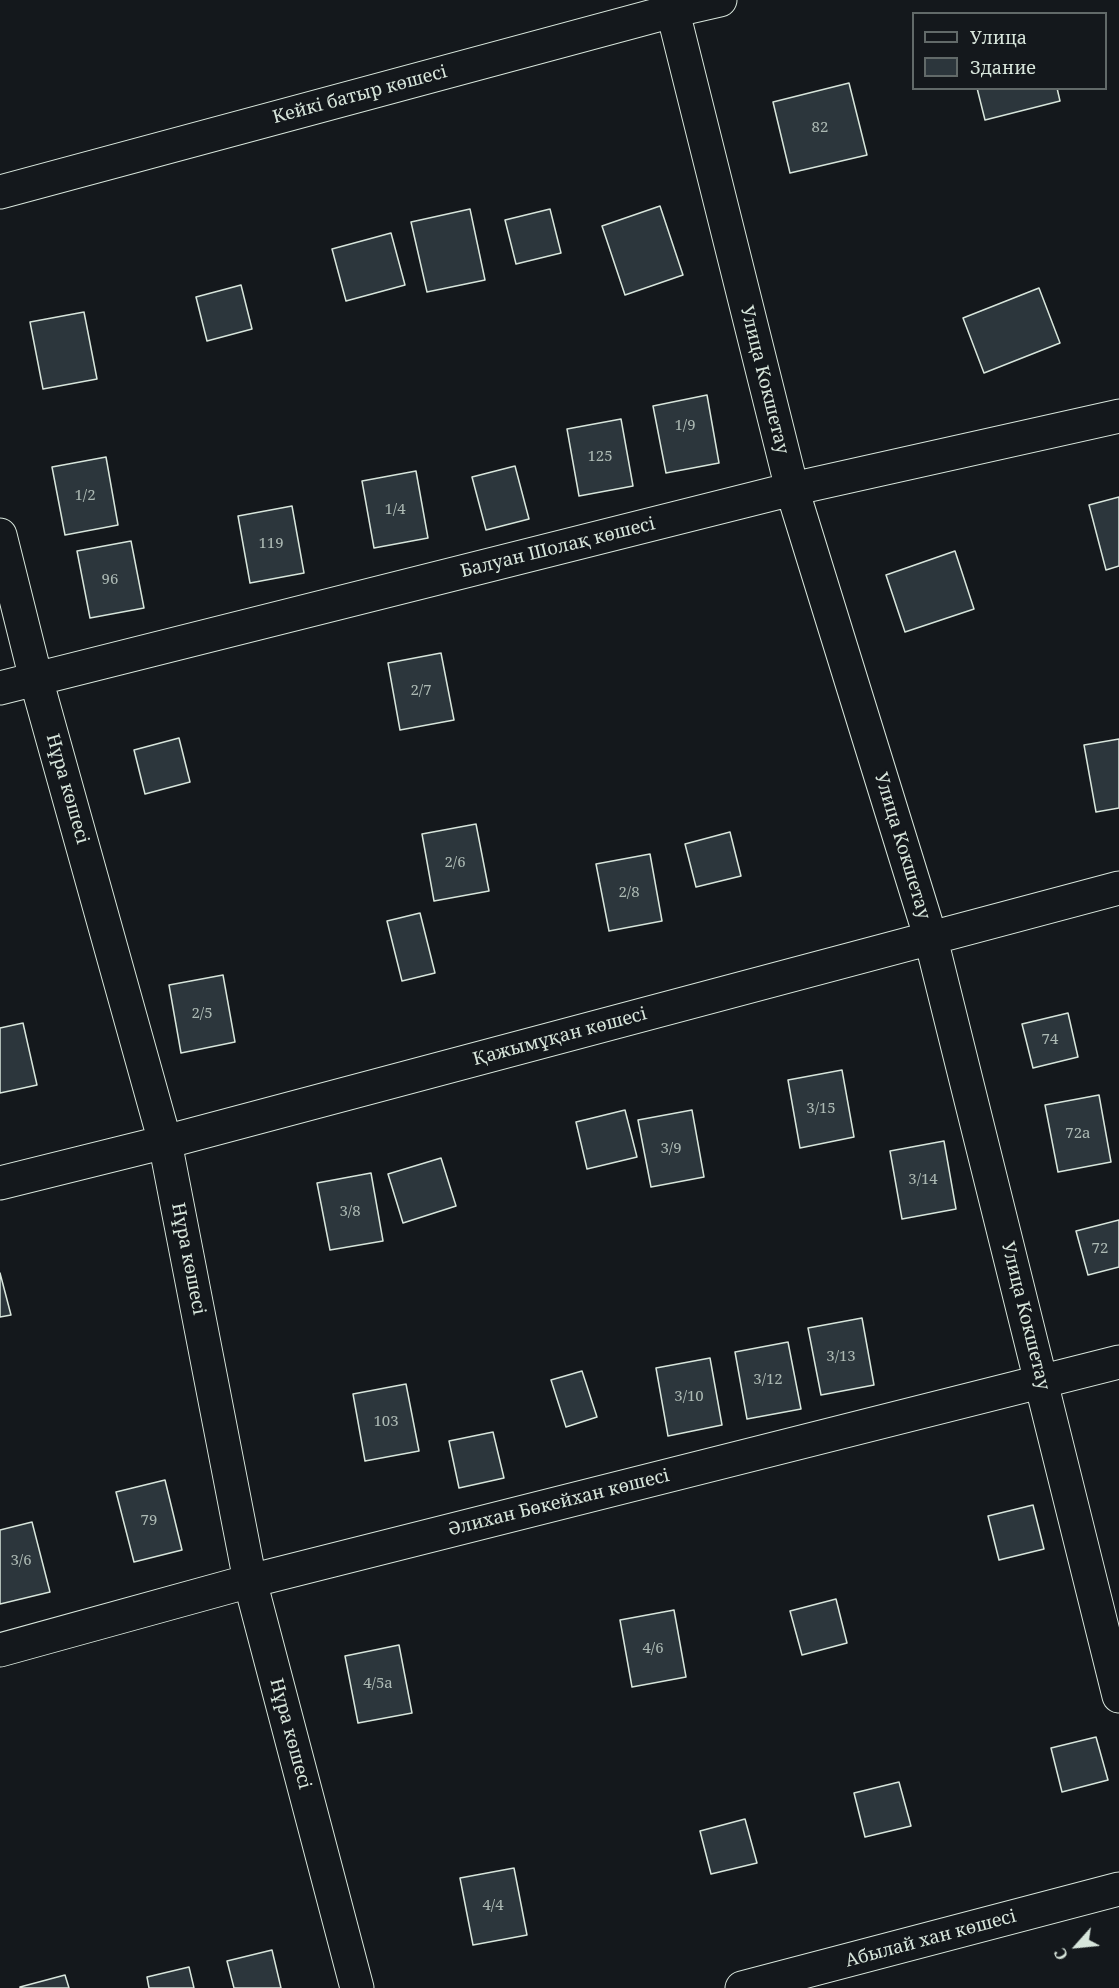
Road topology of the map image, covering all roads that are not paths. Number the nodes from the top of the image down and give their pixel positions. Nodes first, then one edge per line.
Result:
1 (720, 0) edge
2 (671, 5) edge
3 (0, 192) edge
4 (1119, 416) edge
5 (792, 489) junction
6 (0, 535) edge
7 (36, 679) junction
8 (0, 688) edge
9 (1119, 888) edge
10 (931, 939) junction
11 (165, 1142) junction
12 (0, 1183) edge
13 (1119, 1362) edge
14 (1042, 1381) junction
15 (250, 1581) junction
16 (0, 1650) edge
17 (1119, 1696) edge
18 (1119, 1889) edge
19 (357, 1988) edge
20 (742, 1988) edge

1 - 2 street, Кейкі батыр көшесі
2 - 3 street, Кейкі батыр көшесі
2 - 5 street, Улица Кокшетау
4 - 5 street, Балуан Шолақ көшесі
5 - 7 street, Балуан Шолақ көшесі
5 - 10 street, Улица Кокшетау
6 - 7 street, Нұра көшесі
7 - 8 street, Балуан Шолақ көшесі
7 - 11 street, Нұра көшесі
9 - 10 street, Қажымұқан көшесі
10 - 11 street, Қажымұқан көшесі
10 - 14 street, Улица Кокшетау
11 - 12 street, Қажымұқан көшесі
11 - 15 street, Нұра көшесі
13 - 14 street, Әлихан Бөкейхан көшесі
14 - 15 street, Әлихан Бөкейхан көшесі
14 - 17 street, Улица Кокшетау
15 - 16 street, Әлихан Бөкейхан көшесі
15 - 19 street, Нұра көшесі
18 - 20 street, Абылай хан көшесі

